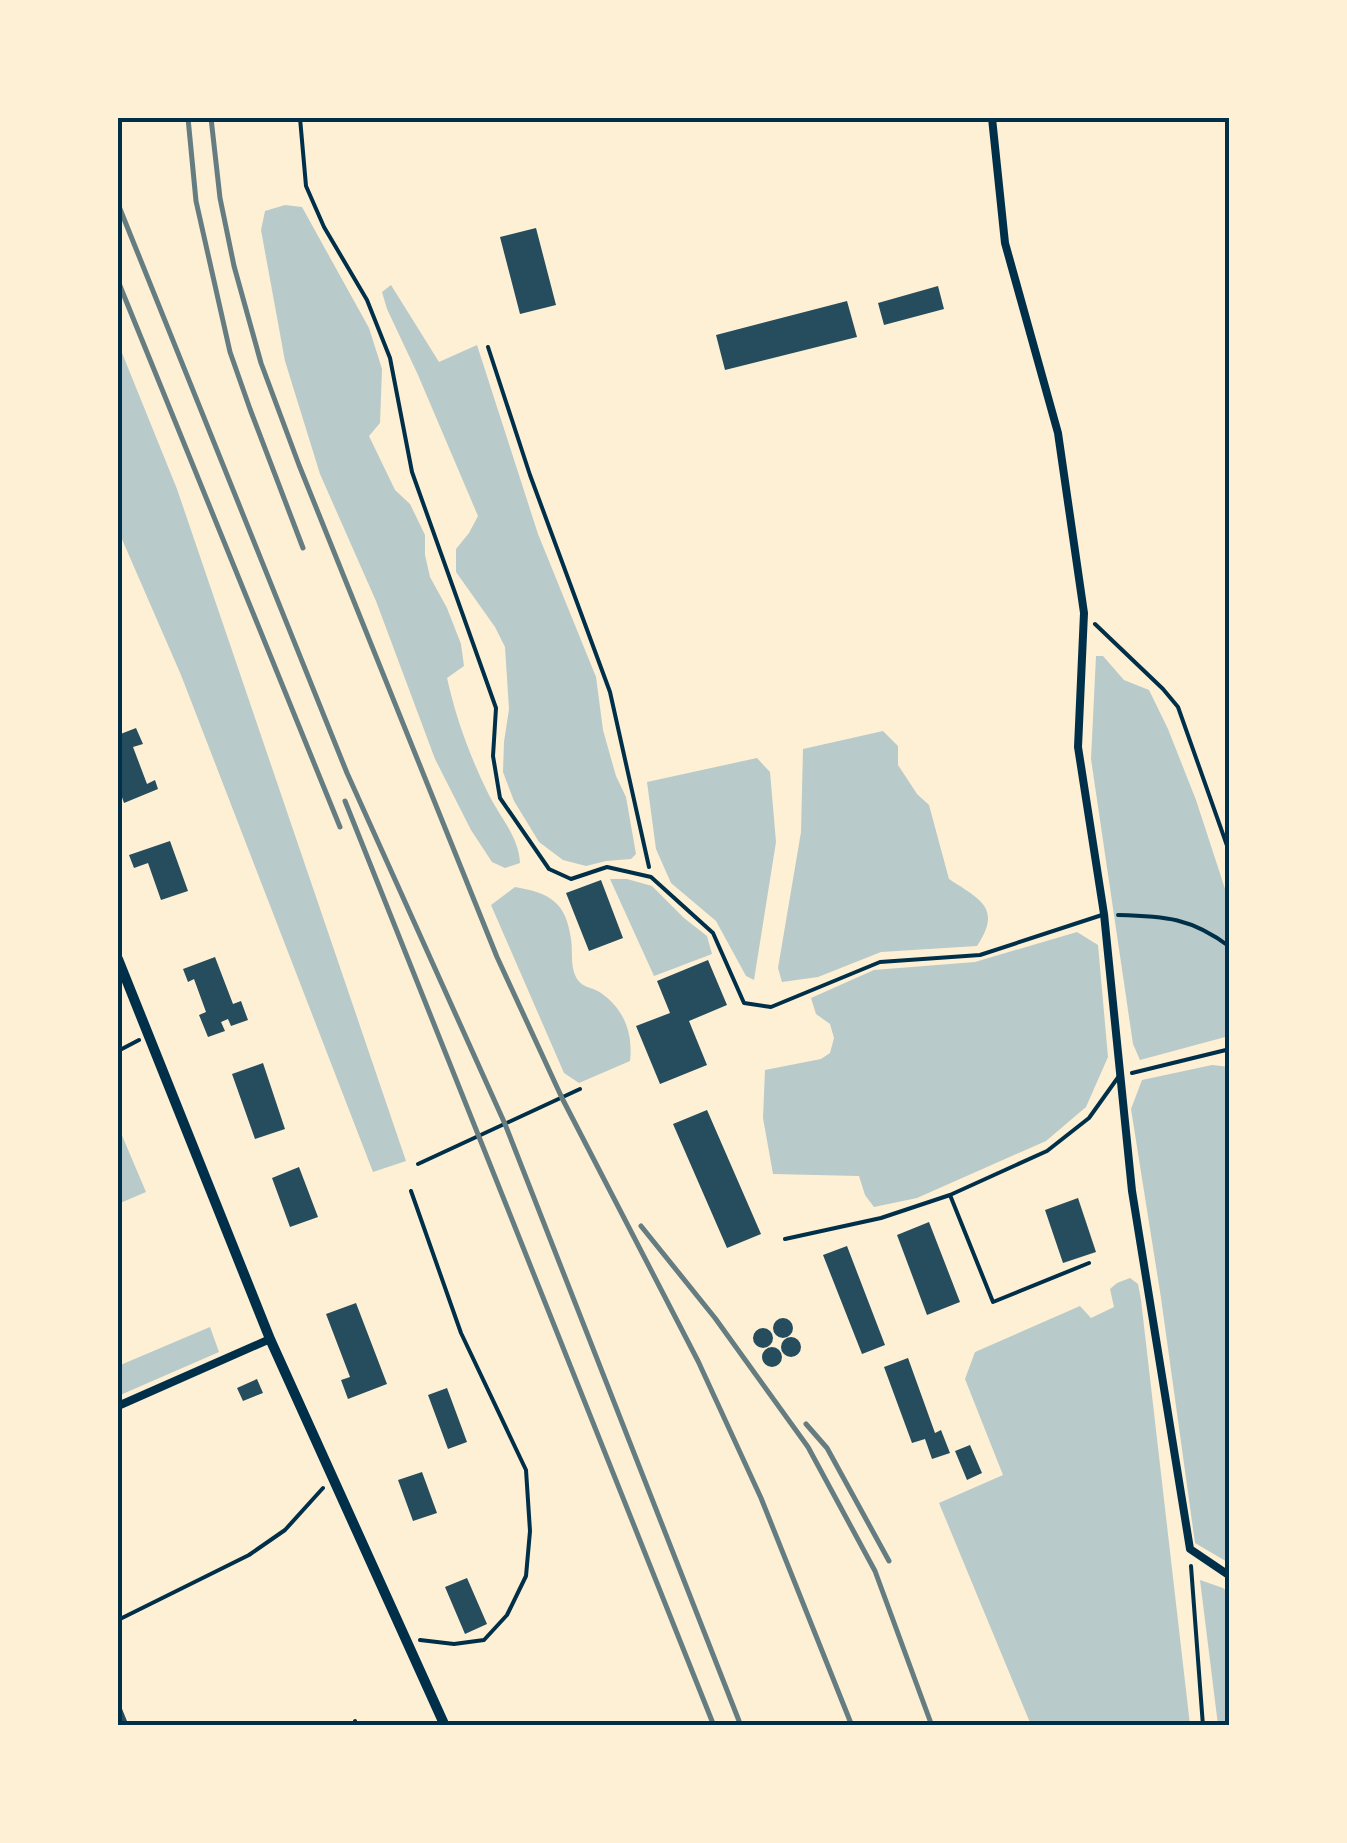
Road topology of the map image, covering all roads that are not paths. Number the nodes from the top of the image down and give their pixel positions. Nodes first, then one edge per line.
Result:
1 (300, 118) edge
2 (992, 118) edge
3 (1104, 914) junction
4 (118, 960) edge
5 (1119, 1076) junction
6 (950, 1195) junction
7 (786, 1240) dead end
8 (1089, 1263) dead end
9 (270, 1339) junction
10 (118, 1406) edge
11 (1230, 1576) edge
12 (446, 1726) edge

1 - 3 lane
2 - 3 street
3 - 5 street
4 - 9 street
5 - 6 lane
5 - 11 street
6 - 7 lane
6 - 8 lane
9 - 10 street
9 - 12 street

